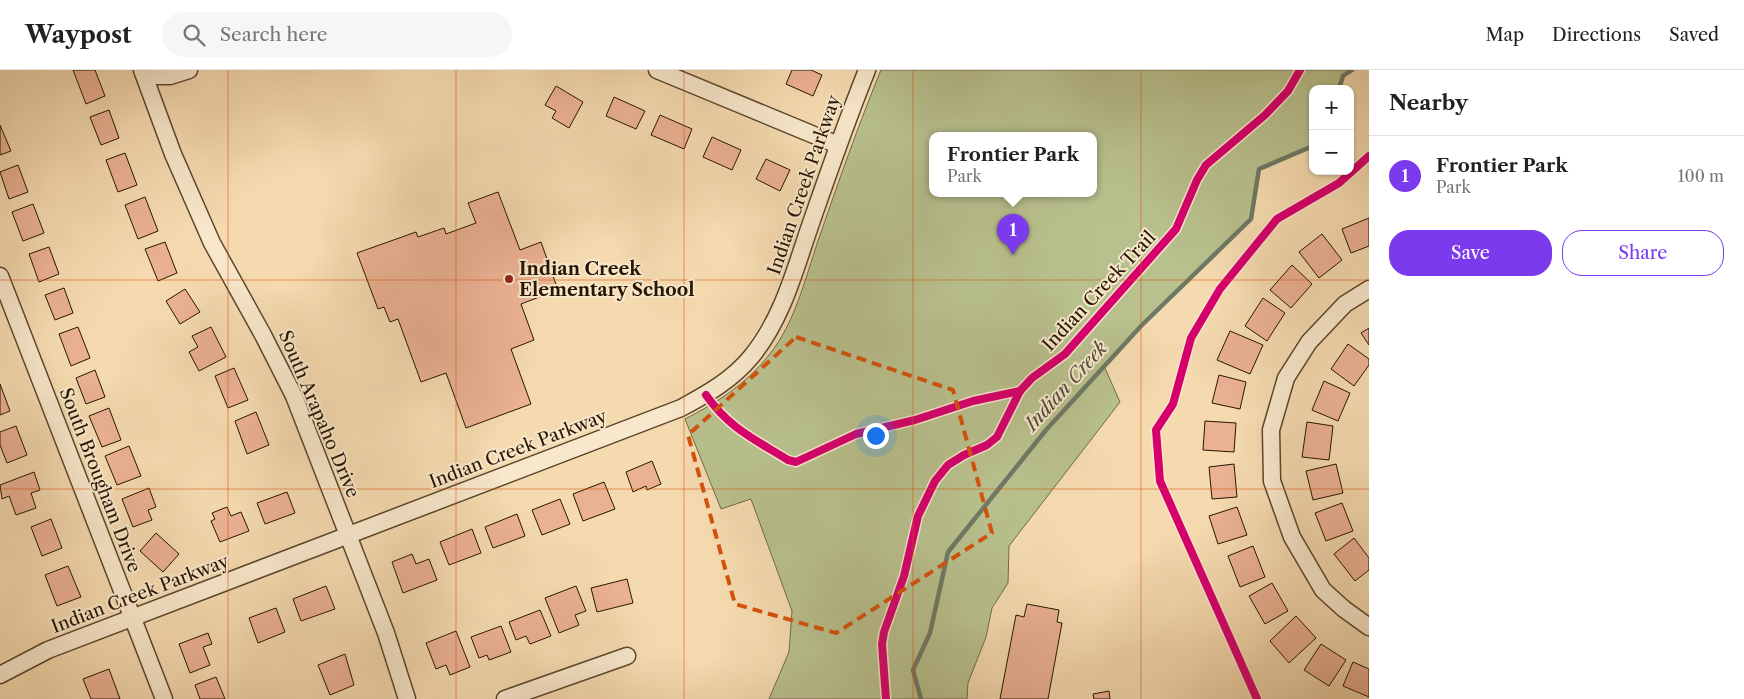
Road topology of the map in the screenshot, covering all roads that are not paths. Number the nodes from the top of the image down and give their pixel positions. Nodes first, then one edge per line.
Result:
1 (189, 70) edge
2 (657, 70) edge
3 (867, 70) edge
4 (143, 73) edge
5 (838, 145) junction
6 (0, 276) edge
7 (1369, 289) edge
8 (349, 535) junction
9 (132, 619) junction
10 (1369, 627) edge
11 (628, 656) dead end
12 (0, 675) edge
13 (164, 699) edge
14 (407, 699) edge
15 (505, 699) edge

1 - 4 street
2 - 5 street
3 - 5 street, Indian Creek Parkway
4 - 8 street, South Arapaho Drive
5 - 8 street, Indian Creek Parkway
6 - 9 street, South Brougham Drive
7 - 10 street
8 - 9 street, Indian Creek Parkway
8 - 14 street, South Arapaho Drive
9 - 12 street, Indian Creek Parkway
9 - 13 street, South Brougham Drive
11 - 15 street

